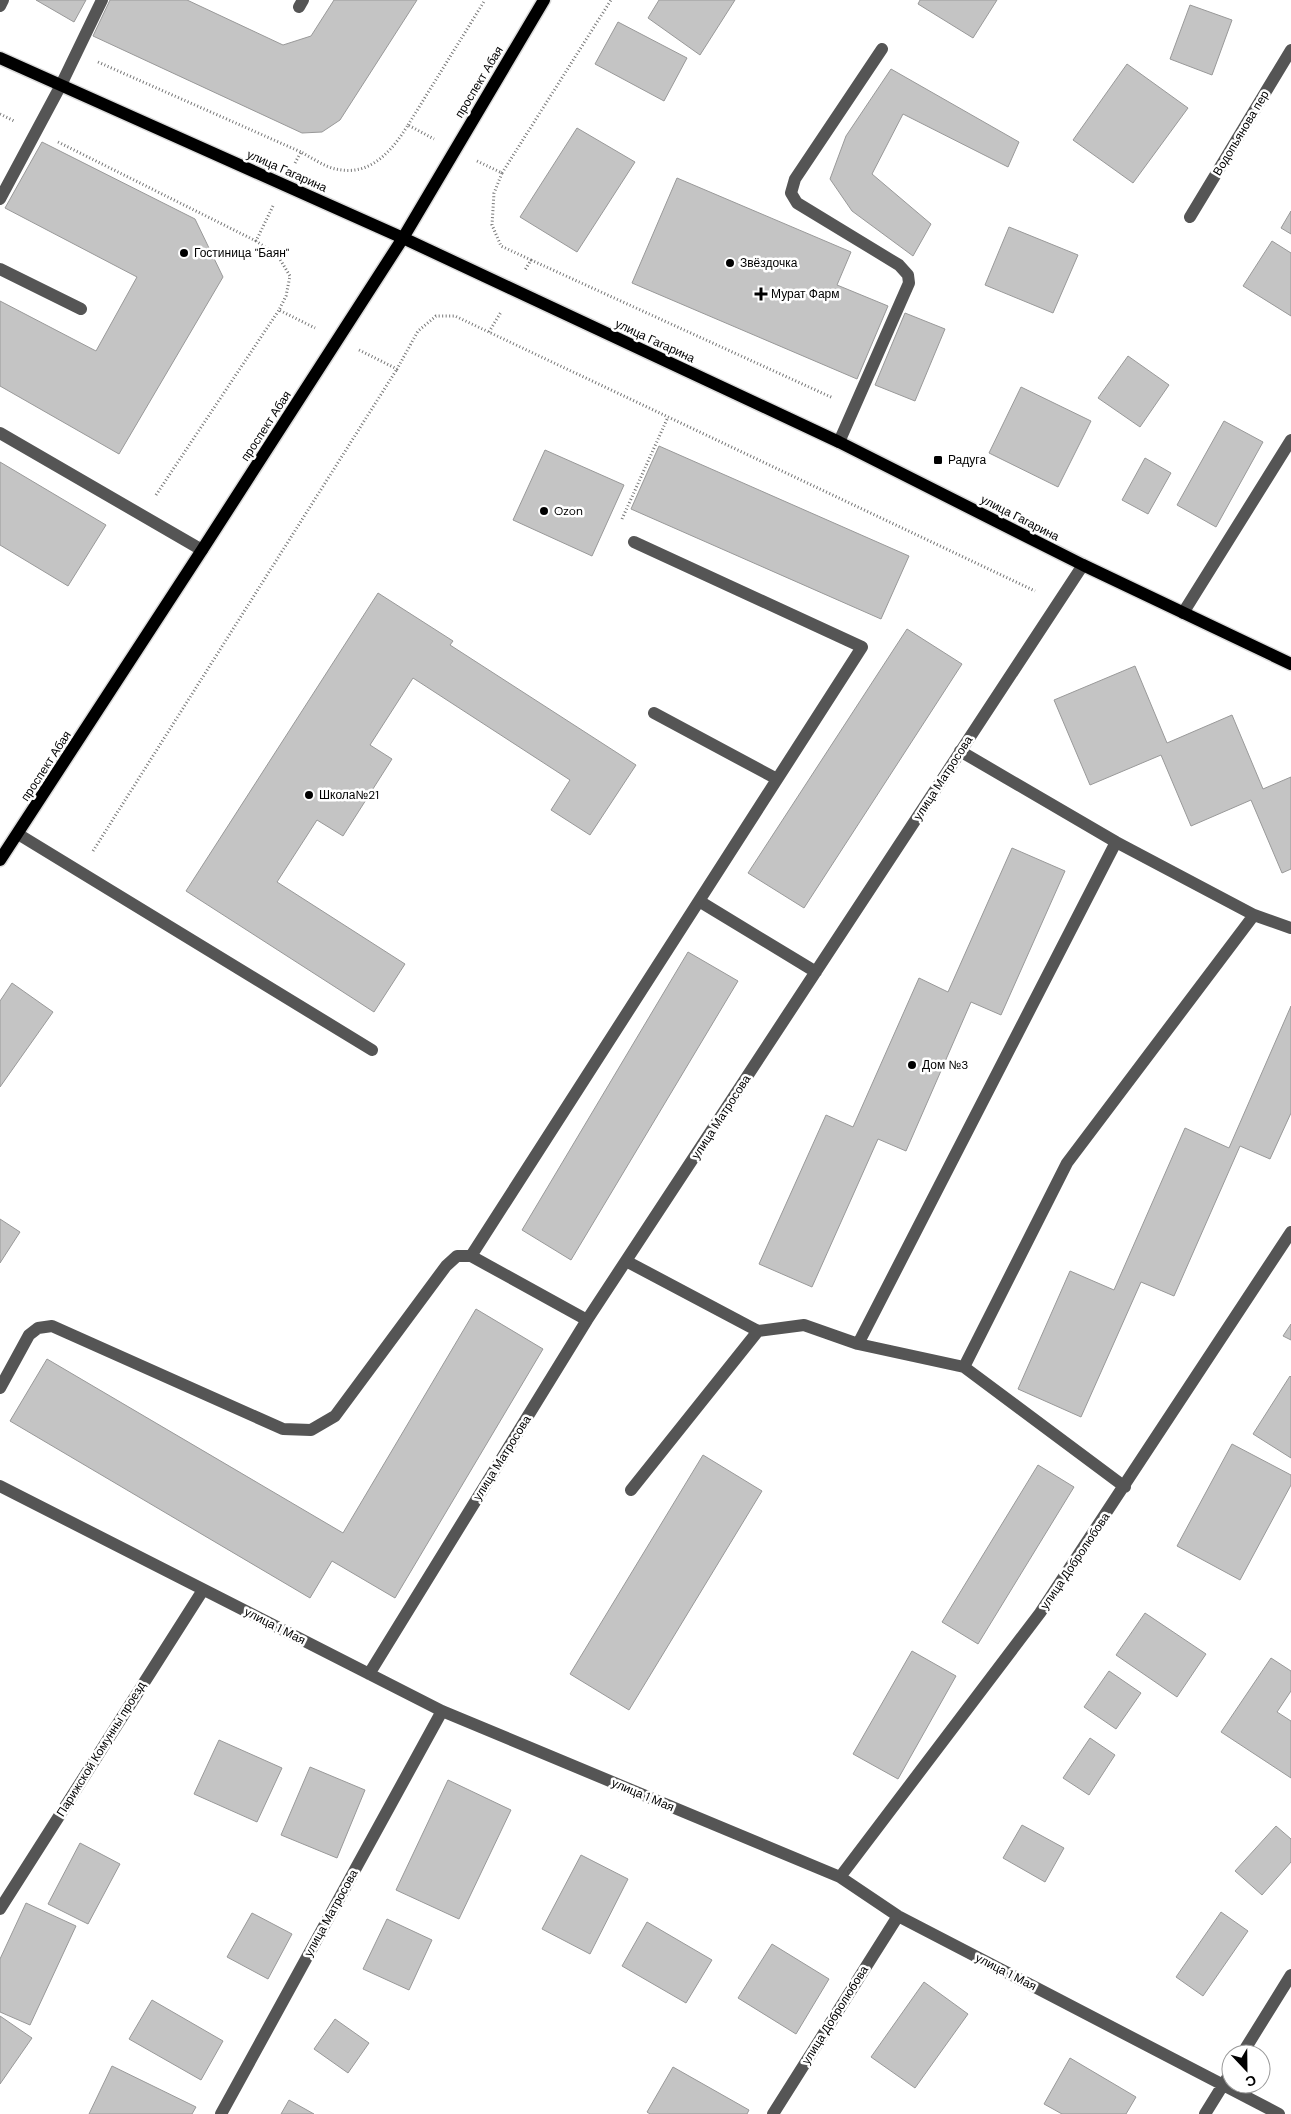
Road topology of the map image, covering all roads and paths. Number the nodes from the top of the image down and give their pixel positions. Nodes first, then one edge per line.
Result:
1 (3, 0) edge
2 (102, 0) edge
3 (485, 0) edge
4 (544, 0) edge
5 (611, 0) edge
6 (0, 6) edge
7 (882, 49) dead end
8 (1291, 50) edge
9 (77, 52) junction
10 (0, 58) edge
11 (61, 85) junction
12 (0, 114) edge
13 (408, 125) junction
14 (36, 131) junction
15 (455, 150) junction
16 (301, 152) junction
17 (502, 173) junction
18 (283, 185) junction
19 (0, 199) edge
20 (1190, 216) dead end
21 (403, 238) junction
22 (256, 241) junction
23 (531, 260) junction
24 (0, 269) edge
25 (513, 290) junction
26 (81, 309) dead end
27 (279, 310) junction
28 (489, 332) junction
29 (338, 339) junction
30 (398, 369) junction
31 (854, 408) junction
32 (668, 417) junction
33 (0, 434) edge
34 (1291, 440) edge
35 (839, 442) junction
36 (143, 515) junction
37 (634, 542) joint
38 (202, 550) junction
39 (1083, 565) junction
40 (1058, 602) junction
41 (1183, 613) junction
42 (1291, 664) edge
43 (654, 713) dead end
44 (960, 752) junction
45 (777, 779) junction
46 (18, 834) junction
47 (1116, 842) junction
48 (0, 860) edge
49 (80, 871) junction
50 (699, 901) junction
51 (1254, 915) junction
52 (1291, 928) edge
53 (816, 972) junction
54 (372, 1050) dead end
55 (1291, 1232) edge
56 (471, 1256) junction
57 (626, 1261) junction
58 (587, 1320) junction
59 (758, 1332) junction
60 (858, 1344) junction
61 (964, 1367) junction
62 (0, 1388) edge
63 (1125, 1487) junction
64 (2, 1490) edge
65 (631, 1490) dead end
66 (203, 1590) junction
67 (369, 1674) junction
68 (442, 1711) junction
69 (840, 1877) junction
70 (0, 1909) edge
71 (898, 1916) junction
72 (1291, 1974) edge
73 (1248, 2044) edge
74 (1221, 2084) edge
75 (1221, 2088) edge
76 (1240, 2094) edge
77 (221, 2114) edge
78 (773, 2114) edge
79 (1204, 2114) edge
80 (1279, 2114) edge

1 - 6 street
2 - 9 street
3 - 13 path
4 - 15 main road, проспект Абая
5 - 17 path
7 - 31 street
8 - 20 street, Водопьянова пер
9 - 11 street
9 - 16 path
10 - 11 main road, улица Гагарина
11 - 14 street
11 - 18 main road, улица Гагарина
12 - 14 path
13 - 15 path
13 - 16 path
14 - 19 street
14 - 22 path
15 - 17 path
15 - 21 main road, проспект Абая
16 - 18 path
17 - 23 path
18 - 21 main road, улица Гагарина
18 - 22 path
21 - 25 main road, улица Гагарина
21 - 29 main road, проспект Абая
22 - 27 path
23 - 25 path
23 - 31 path
24 - 26 street
25 - 28 path
25 - 35 main road, улица Гагарина
27 - 29 path
27 - 36 path
28 - 30 path
28 - 32 path
29 - 30 path
29 - 38 main road, проспект Абая
30 - 49 path
31 - 35 street
32 - 37 path
32 - 40 path
33 - 36 street
34 - 41 street
35 - 39 main road, улица Гагарина
36 - 38 street
37 - 45 street
38 - 46 main road, проспект Абая
39 - 40 street, улица Матросова
39 - 41 main road, улица Гагарина
40 - 44 street, улица Матросова
41 - 42 main road, улица Гагарина
43 - 45 street
44 - 47 street
44 - 53 street, улица Матросова
45 - 50 street
46 - 48 main road, проспект Абая
46 - 49 street
47 - 51 street
47 - 60 street
49 - 54 street
50 - 53 street
50 - 56 street
51 - 52 street
51 - 61 street
53 - 57 street, улица Матросова
55 - 63 street, улица Добролюбова
56 - 58 street
56 - 62 street
57 - 58 street, улица Матросова
57 - 59 street
58 - 67 street, улица Матросова
59 - 60 street
59 - 65 street
60 - 61 street
61 - 63 street
63 - 69 street, улица Добролюбова
64 - 66 street, улица 1 Мая
66 - 67 street, улица 1 Мая
66 - 70 street, Парижской Комунны проезд
67 - 68 street, улица 1 Мая
68 - 69 street, улица 1 Мая
68 - 77 street, улица Матросова
69 - 71 street, улица 1 Мая
71 - 74 street, улица 1 Мая
71 - 78 street, улица Добролюбова
72 - 73 street
75 - 79 street
76 - 80 street, улица 1 Мая

